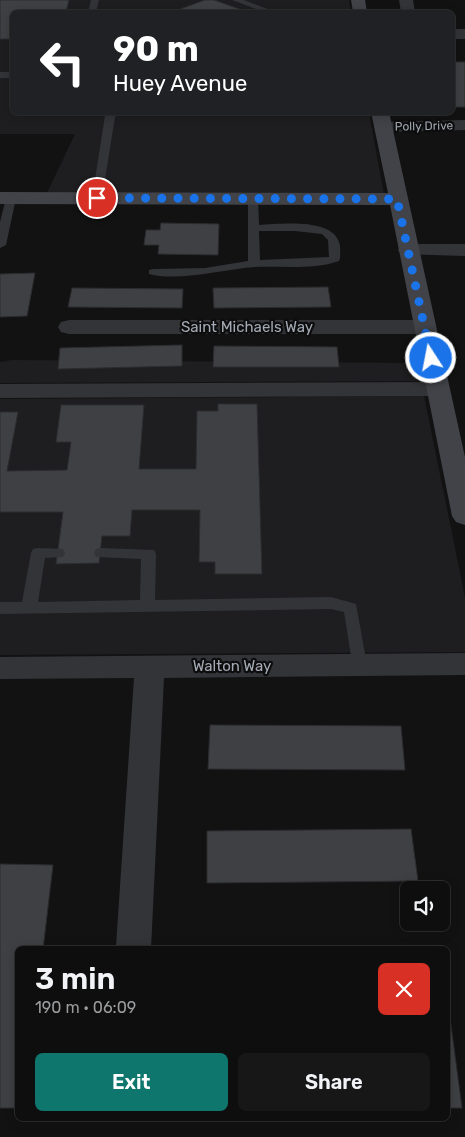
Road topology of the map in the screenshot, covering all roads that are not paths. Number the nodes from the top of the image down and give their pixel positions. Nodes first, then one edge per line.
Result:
1 (236, 0) edge
2 (265, 10) edge
3 (112, 115) edge
4 (381, 120) edge
5 (465, 125) edge
6 (5, 198) edge
7 (97, 198) junction
8 (253, 198) junction
9 (397, 199) junction
10 (253, 228) junction
11 (0, 245) edge
12 (408, 250) junction
13 (465, 250) edge
14 (254, 264) junction
15 (153, 272) dead end
16 (425, 326) junction
17 (69, 327) dead end
18 (437, 389) junction
19 (0, 391) edge
20 (465, 516) edge
21 (58, 553) dead end
22 (101, 553) dead end
23 (147, 606) junction
24 (0, 608) edge
25 (29, 608) junction
26 (465, 664) edge
27 (358, 665) junction
28 (150, 666) junction
29 (0, 668) edge
30 (134, 946) dead end

1 - 2 lane
3 - 7 lane
4 - 5 street, Polly Drive
4 - 9 street
6 - 7 street
6 - 11 lane
7 - 8 street
8 - 9 street
8 - 10 lane
9 - 12 street
10 - 14 lane
10 - 14 lane
12 - 13 street
12 - 16 street
14 - 15 lane
16 - 17 street, Saint Michaels Way
16 - 18 street
18 - 19 street
18 - 20 street
21 - 25 lane
22 - 23 lane
23 - 25 lane
23 - 27 lane
24 - 25 lane
26 - 27 street, Walton Way
27 - 28 street, Walton Way
28 - 29 street, Walton Way
28 - 30 street

